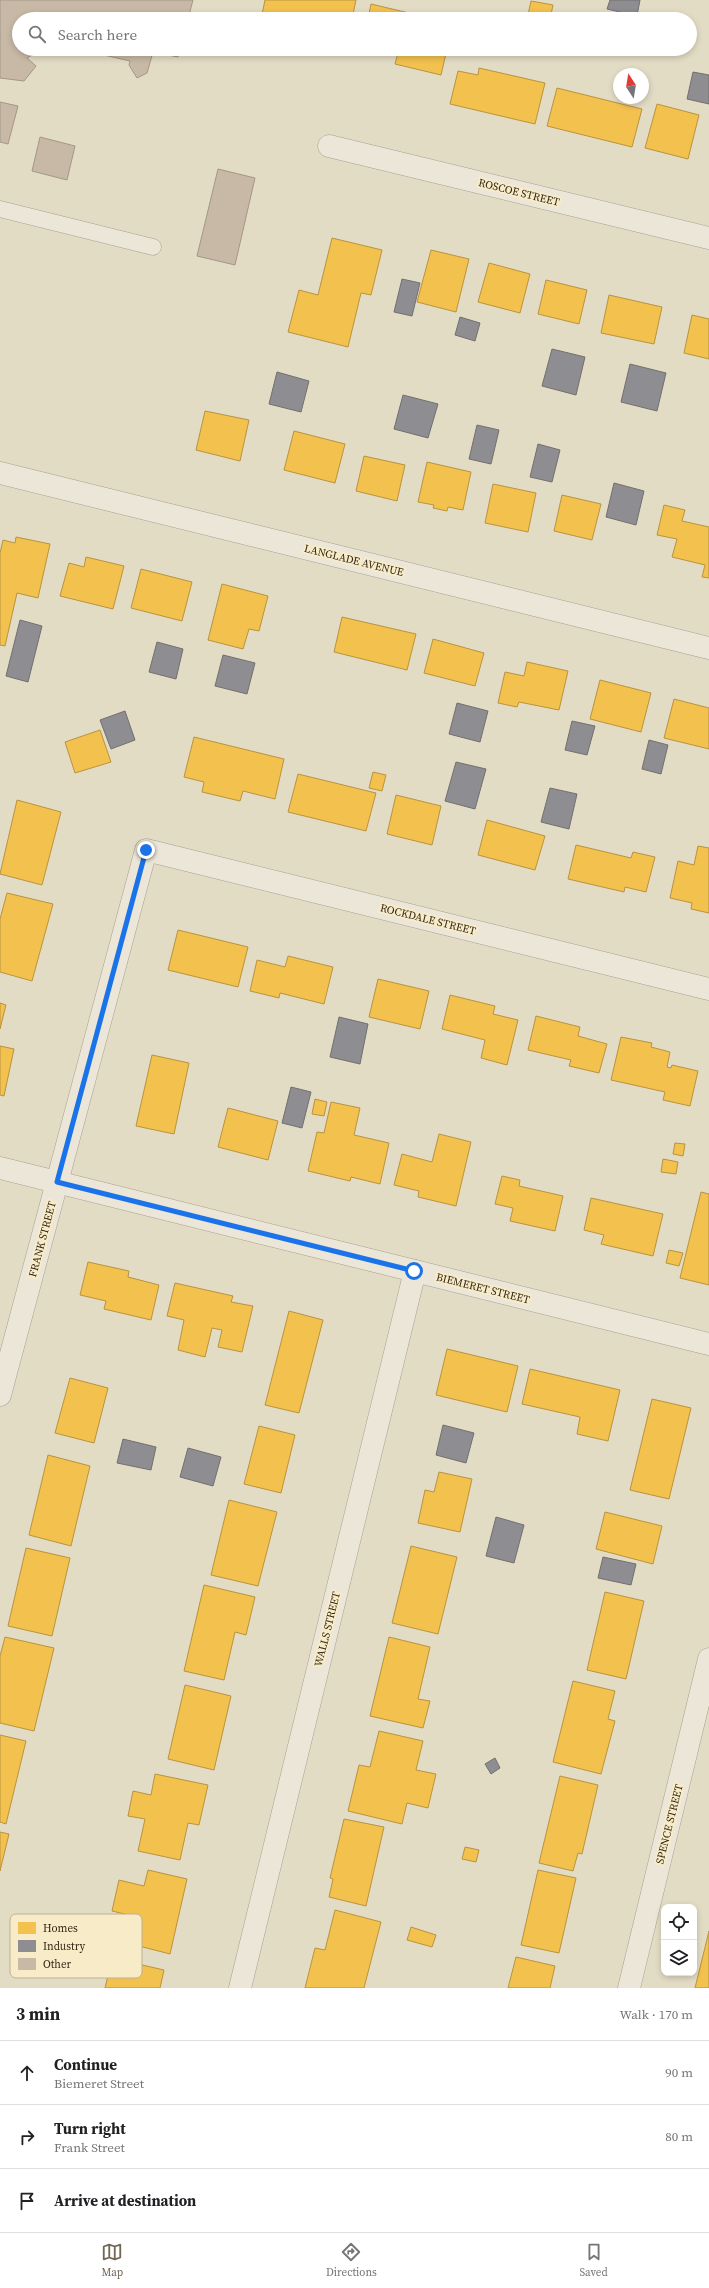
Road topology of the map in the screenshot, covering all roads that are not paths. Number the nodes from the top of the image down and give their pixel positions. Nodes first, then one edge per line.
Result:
1 (329, 146) dead end
2 (0, 209) edge
3 (709, 238) edge
4 (154, 247) dead end
5 (0, 473) edge
6 (709, 648) edge
7 (146, 850) joint
8 (709, 989) edge
9 (0, 1168) edge
10 (57, 1182) junction
11 (414, 1271) junction
12 (709, 1344) edge
13 (0, 1395) edge
14 (709, 1659) edge
15 (240, 1988) edge
16 (629, 1988) edge

1 - 3 street, ROSCOE STREET
2 - 4 lane
5 - 6 street, LANGLADE AVENUE
7 - 8 street, ROCKDALE STREET
7 - 10 street, FRANK STREET
9 - 10 street, BIEMERET STREET
10 - 11 street, BIEMERET STREET
10 - 13 street, FRANK STREET
11 - 12 street, BIEMERET STREET
11 - 15 street, WALLS STREET
14 - 16 street, SPENCE STREET

